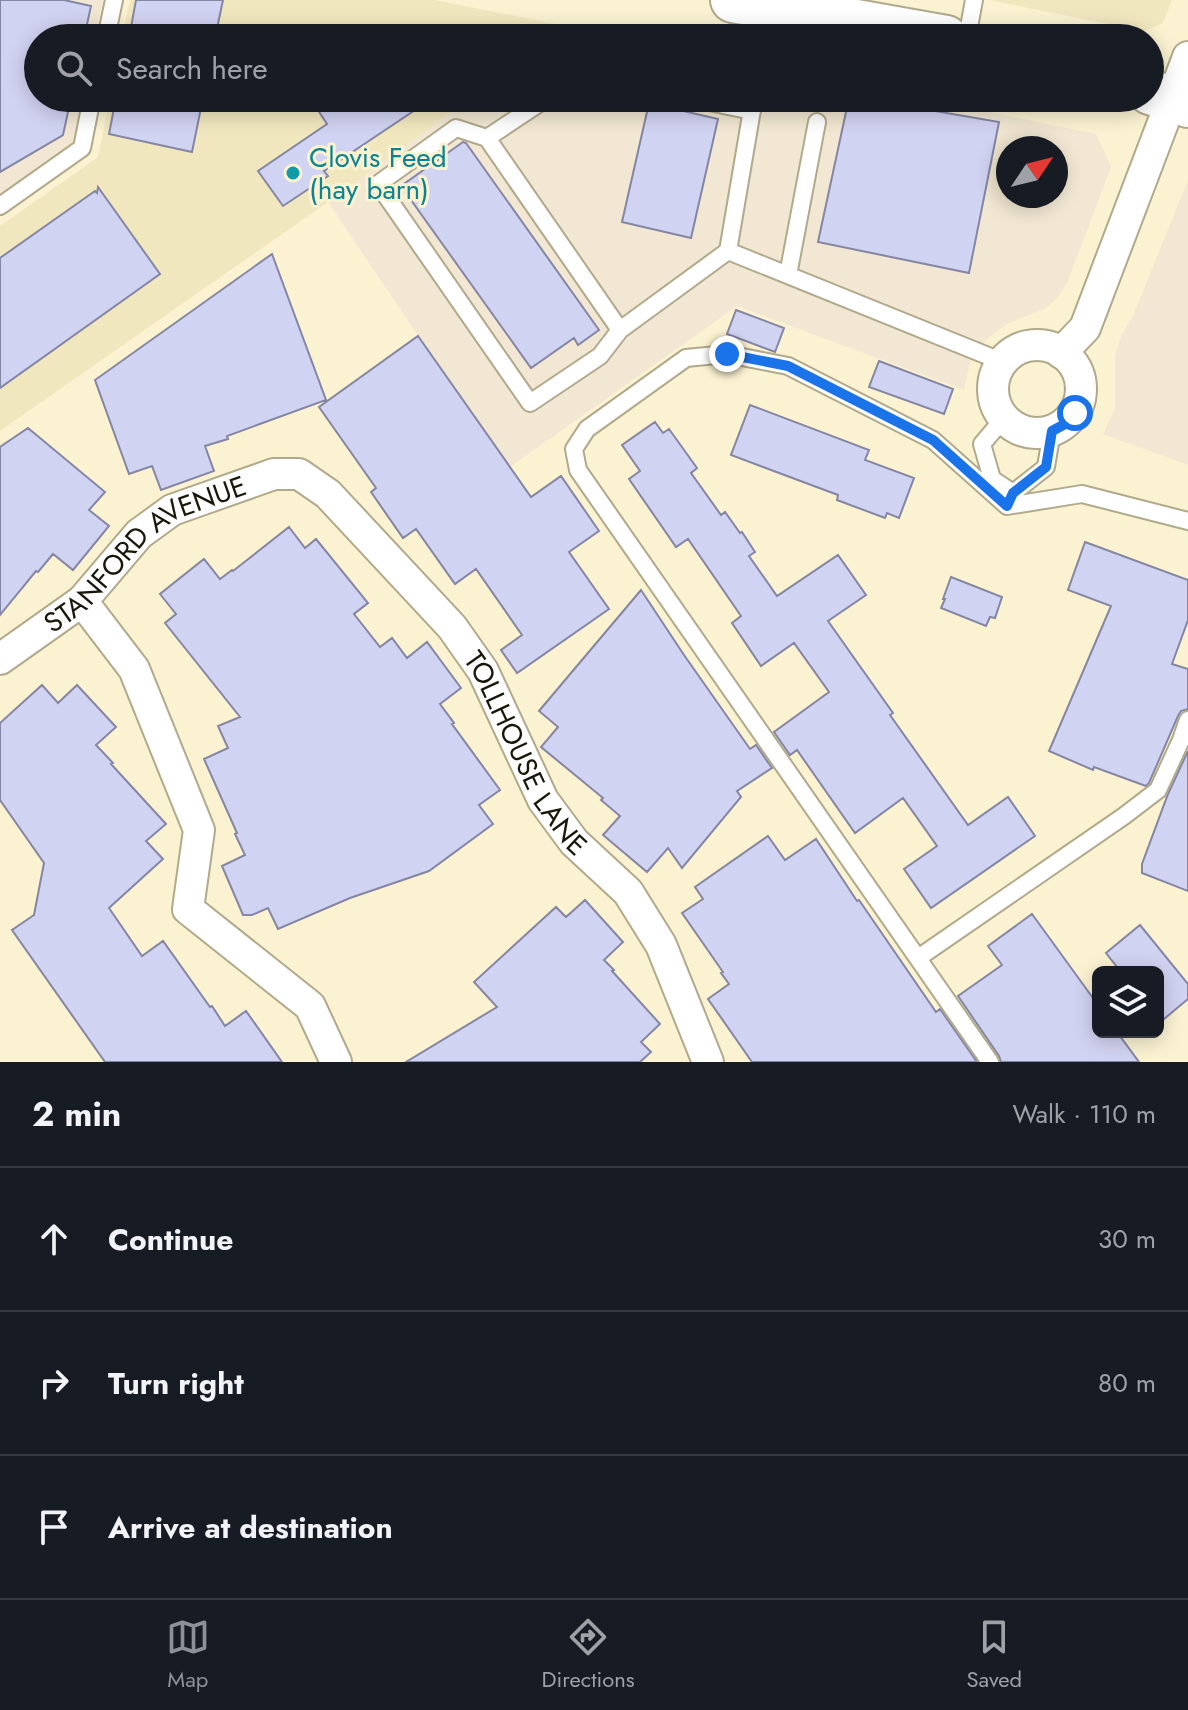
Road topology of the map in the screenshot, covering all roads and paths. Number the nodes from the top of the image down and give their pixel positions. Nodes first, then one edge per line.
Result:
1 (114, 0) edge
2 (974, 0) edge
3 (755, 15) edge
4 (109, 24) edge
5 (830, 24) edge
6 (970, 24) edge
7 (1188, 57) edge
8 (1170, 99) edge
9 (89, 112) edge
10 (526, 112) edge
11 (752, 112) edge
12 (817, 122) dead end
13 (487, 138) junction
14 (0, 206) edge
15 (728, 251) junction
16 (788, 275) junction
17 (620, 330) junction
18 (1061, 353) junction
19 (1003, 362) junction
20 (1004, 418) junction
21 (1052, 431) junction
22 (299, 474) joint
23 (1010, 500) junction
24 (1188, 521) edge
25 (82, 601) junction
26 (0, 659) edge
27 (1188, 720) edge
28 (918, 958) junction
29 (336, 1062) edge
30 (707, 1062) edge
31 (990, 1062) edge

1 - 4 lane
2 - 6 lane
3 - 5 street
7 - 8 street
8 - 18 street
9 - 14 lane
10 - 13 lane
11 - 15 lane
12 - 16 lane
13 - 17 lane
13 - 17 lane
15 - 16 lane
15 - 17 lane
16 - 19 lane
18 - 19 street
18 - 21 street
19 - 20 street
20 - 21 street
20 - 23 lane
21 - 23 lane
22 - 25 street, STANFORD AVENUE
22 - 30 street, TOLLHOUSE LANE
23 - 24 lane
23 - 28 lane
25 - 26 street, STANFORD AVENUE
25 - 29 street
27 - 28 lane
28 - 31 lane

